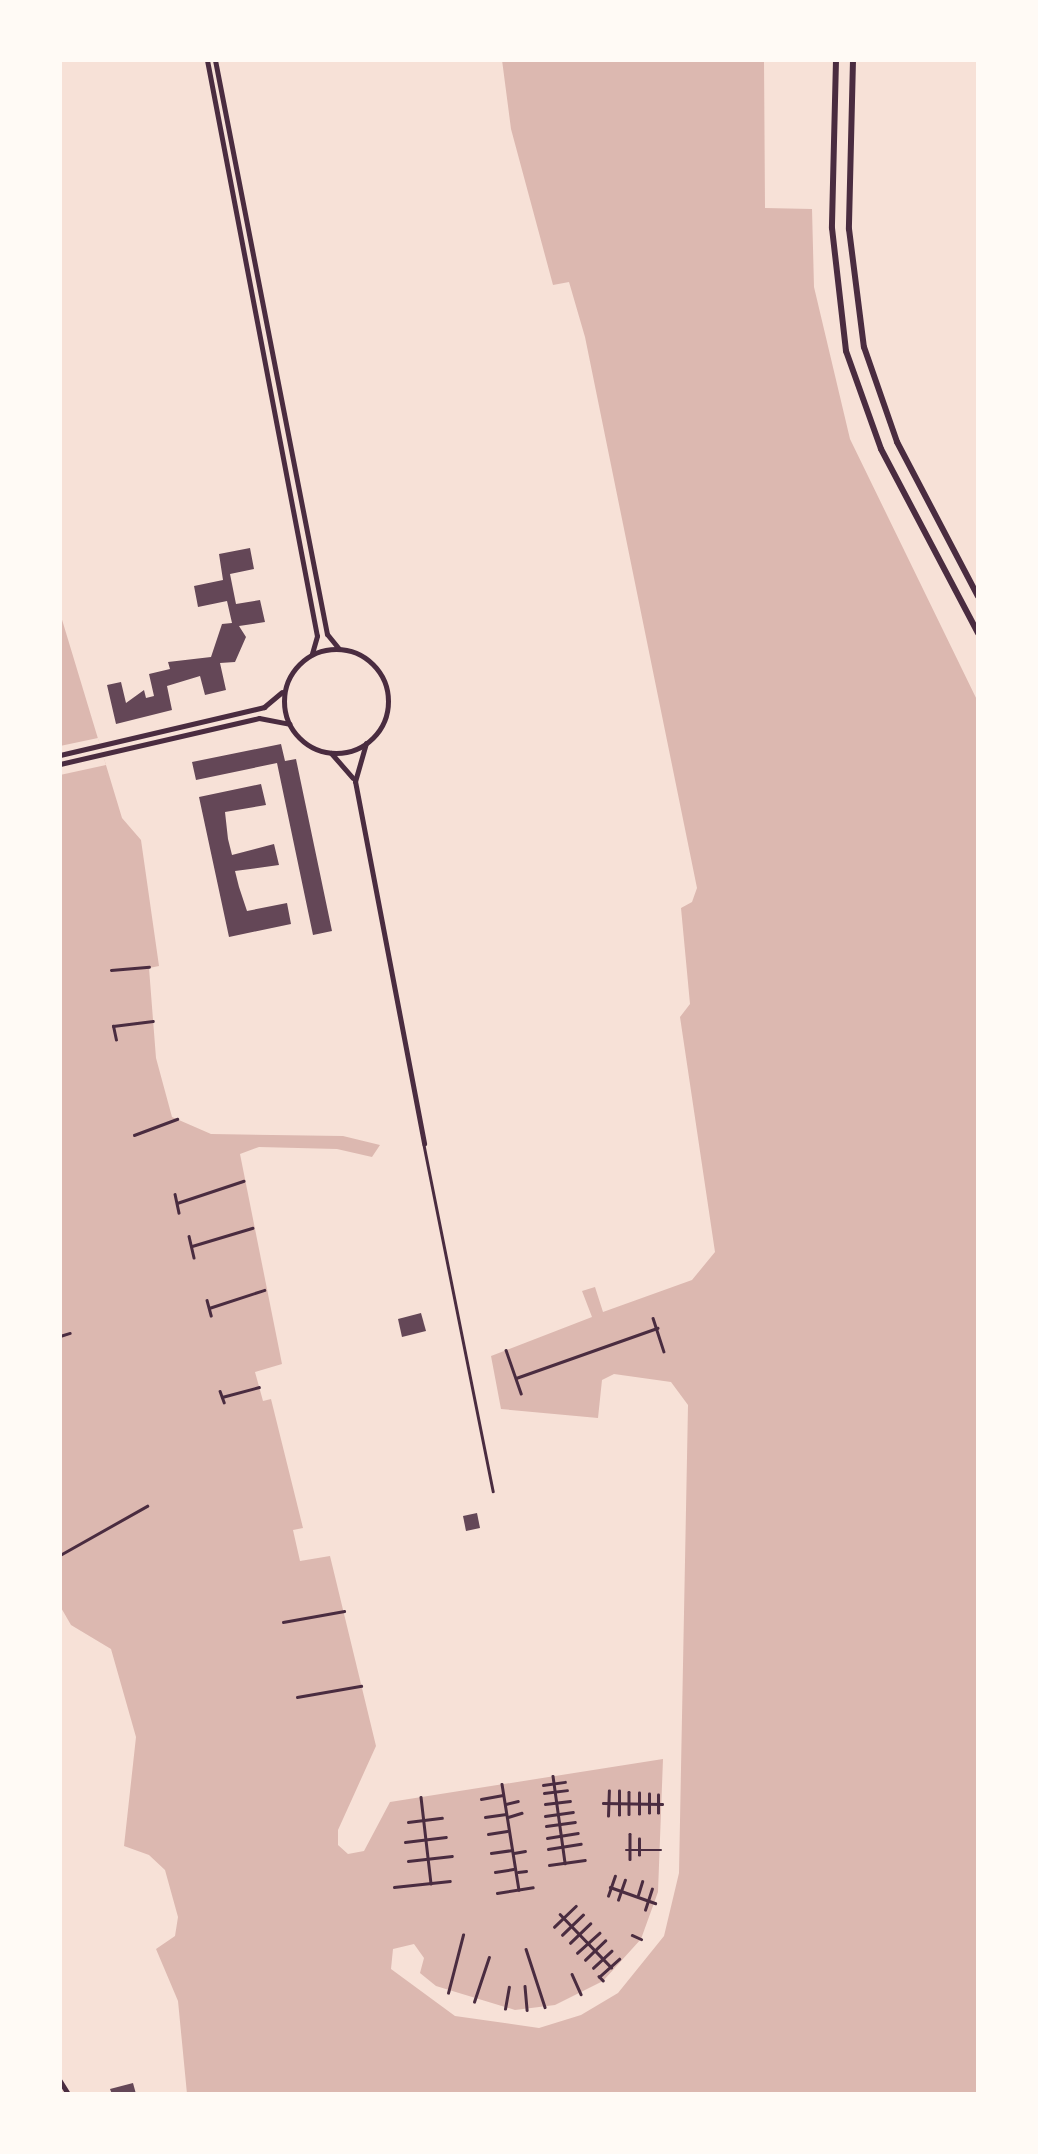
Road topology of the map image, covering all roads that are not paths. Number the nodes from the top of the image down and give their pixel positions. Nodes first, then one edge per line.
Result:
1 (207, 60) edge
2 (214, 60) edge
3 (836, 60) edge
4 (853, 60) edge
5 (978, 596) edge
6 (978, 633) edge
7 (339, 649) junction
8 (312, 654) junction
9 (284, 690) junction
10 (289, 724) junction
11 (366, 744) junction
12 (331, 753) junction
13 (60, 755) edge
14 (60, 764) edge
15 (354, 781) junction
16 (424, 1143) joint
17 (493, 1492) dead end
18 (60, 2081) edge
19 (68, 2094) edge

1 - 8 street
2 - 7 street
3 - 6 main road
4 - 5 main road
7 - 8 street
7 - 11 street
8 - 9 street
9 - 10 street
9 - 13 street
10 - 12 street
10 - 14 street
11 - 12 street
11 - 15 street
12 - 15 street
15 - 16 street
16 - 17 lane
18 - 19 street

